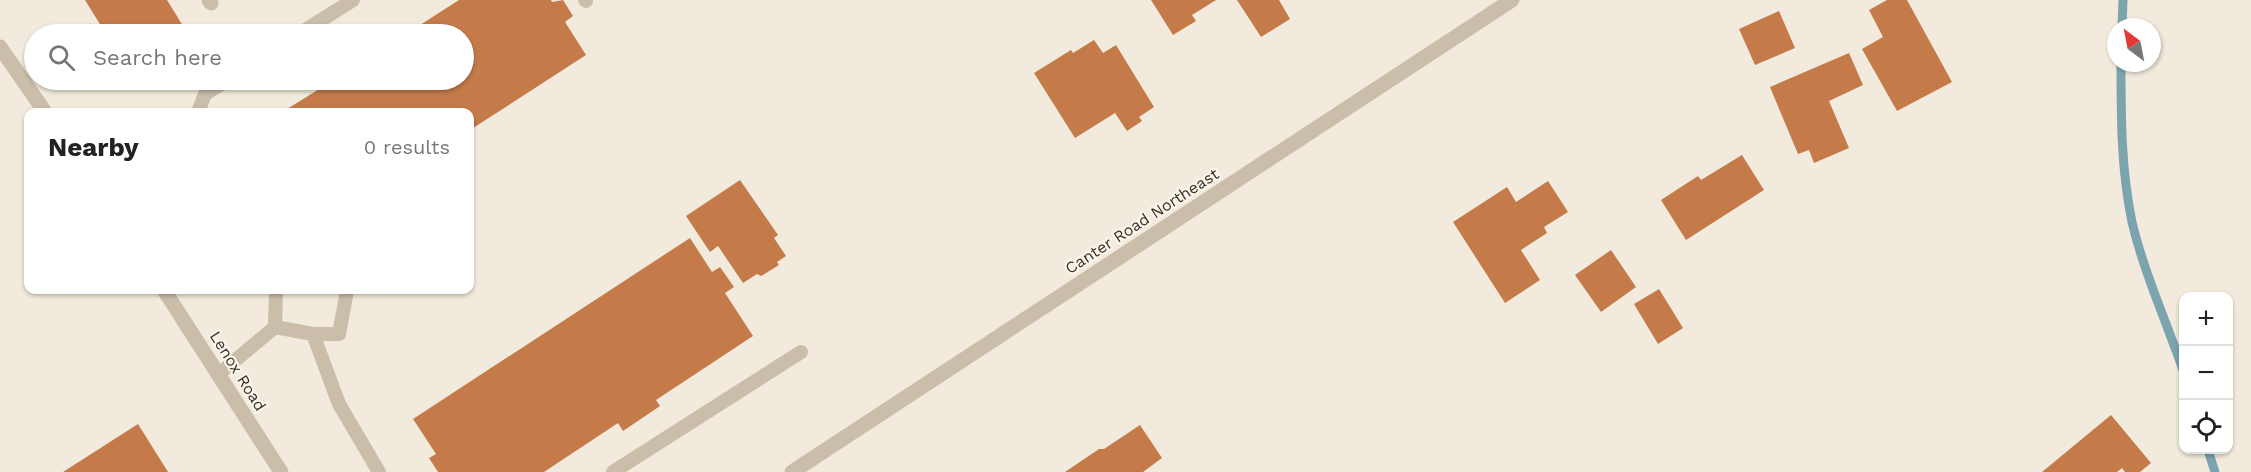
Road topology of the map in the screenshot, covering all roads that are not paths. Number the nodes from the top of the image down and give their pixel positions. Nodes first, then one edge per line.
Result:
1 (353, 0) edge
2 (1512, 0) edge
3 (315, 24) edge
4 (0, 46) edge
5 (24, 81) edge
6 (30, 90) edge
7 (212, 90) edge
8 (42, 108) edge
9 (200, 108) edge
10 (167, 294) edge
11 (276, 294) edge
12 (346, 294) edge
13 (275, 327) junction
14 (314, 334) junction
15 (801, 352) dead end
16 (219, 374) junction
17 (280, 472) edge
18 (379, 472) edge
19 (613, 472) edge
20 (792, 472) edge

1 - 3 lane
2 - 20 street, Canter Road Northeast
4 - 5 street
6 - 8 street
7 - 9 lane
10 - 16 street, Lenox Road
11 - 13 lane
12 - 14 lane
13 - 14 lane
13 - 16 lane
14 - 18 lane
15 - 19 lane
16 - 17 street, Lenox Road

